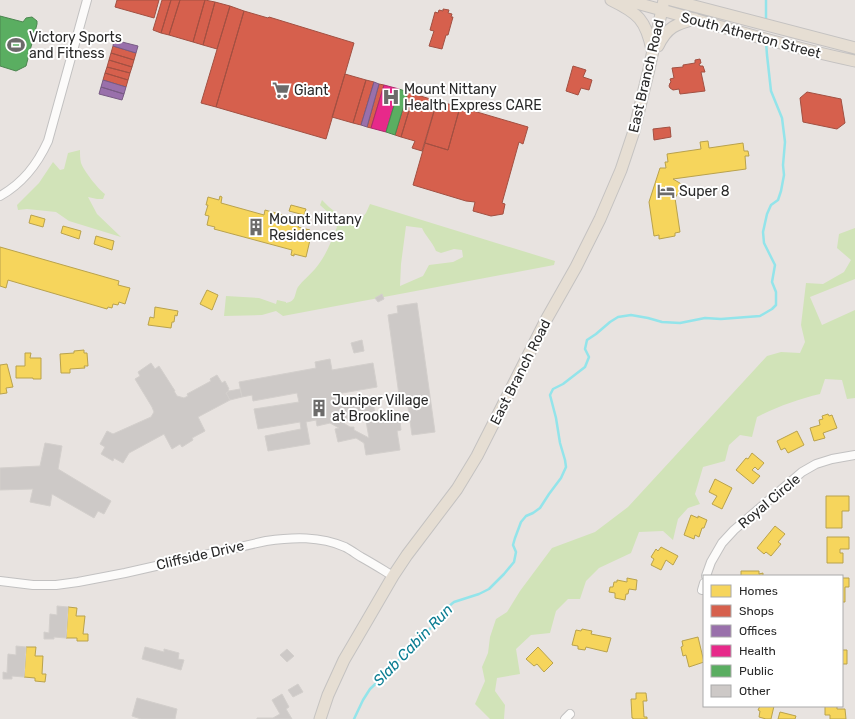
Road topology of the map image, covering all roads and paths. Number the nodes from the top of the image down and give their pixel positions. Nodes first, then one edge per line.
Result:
1 (88, 0) edge
2 (611, 0) edge
3 (625, 0) edge
4 (671, 0) edge
5 (663, 5) edge
6 (695, 19) junction
7 (855, 48) edge
8 (652, 59) junction
9 (855, 61) edge
10 (0, 196) edge
11 (855, 455) edge
12 (706, 575) edge
13 (393, 576) junction
14 (0, 581) edge
15 (320, 719) edge

1 - 10 street
2 - 8 main road
3 - 5 main road, South Atherton Street
4 - 7 main road, South Atherton Street
5 - 6 main road, South Atherton Street
5 - 8 main road, East Branch Road
6 - 8 main road
6 - 9 main road, South Atherton Street
8 - 13 main road, East Branch Road
11 - 12 street, Royal Circle
13 - 14 street, Cliffside Drive
13 - 15 main road, East Branch Road

